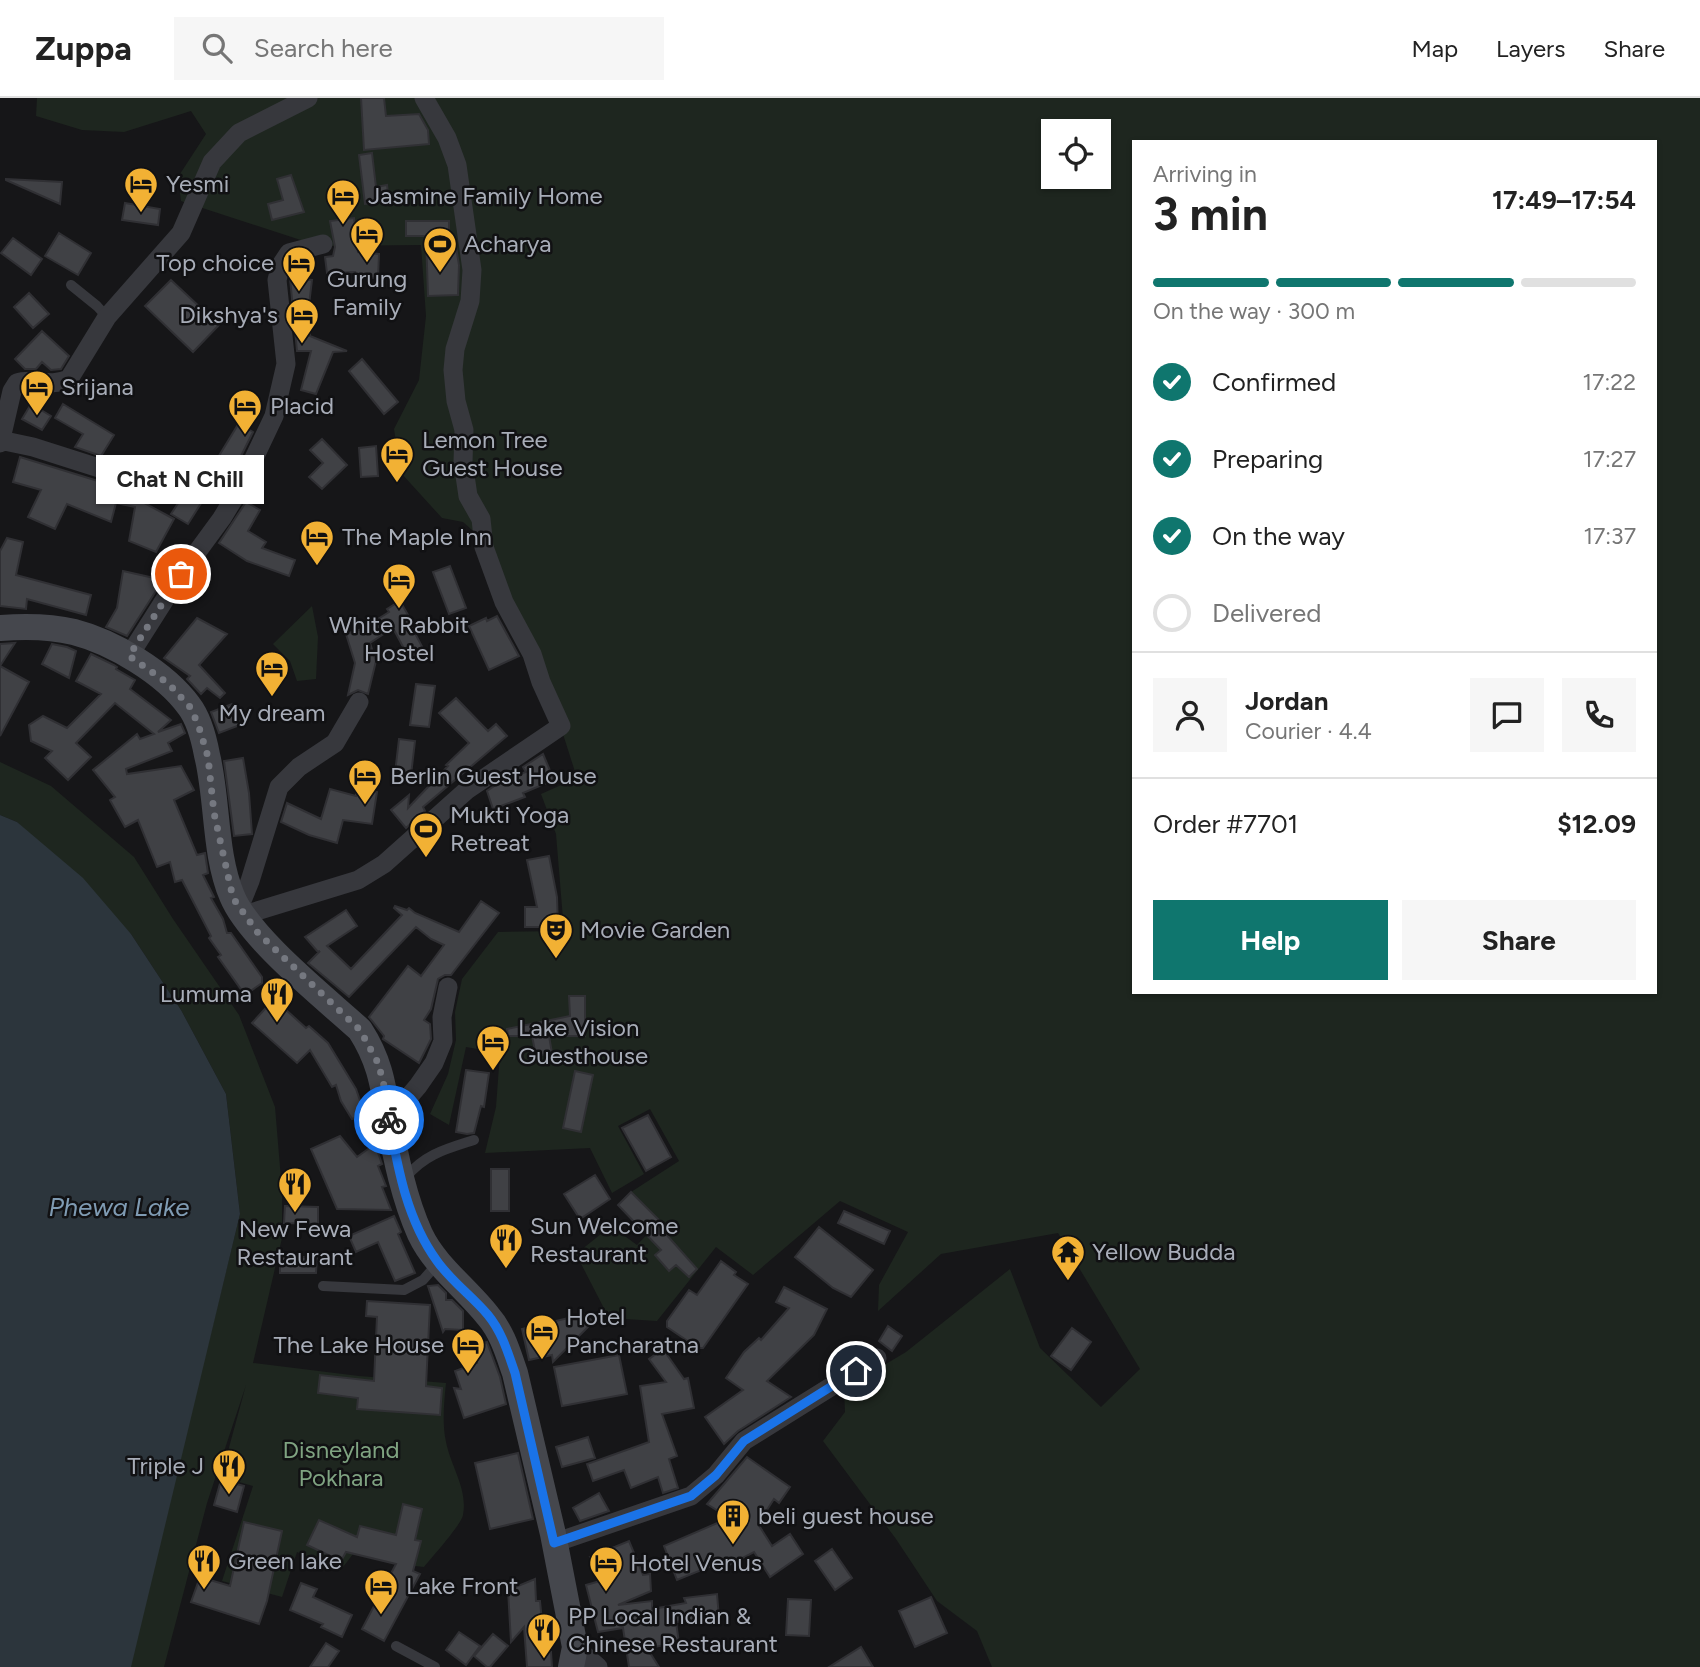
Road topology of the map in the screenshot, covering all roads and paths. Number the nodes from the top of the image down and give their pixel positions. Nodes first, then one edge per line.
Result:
1 (308, 98) edge
2 (424, 98) edge
3 (323, 244) dead end
4 (71, 285) dead end
5 (107, 317) junction
6 (0, 442) edge
7 (121, 475) dead end
8 (0, 628) edge
9 (129, 656) junction
10 (359, 702) dead end
11 (241, 912) junction
12 (448, 987) dead end
13 (389, 1119) junction
14 (474, 1140) dead end
15 (401, 1182) junction
16 (438, 1263) junction
17 (323, 1286) dead end
18 (877, 1358) dead end
19 (554, 1543) junction
20 (397, 1646) dead end
21 (573, 1657) edge
22 (435, 1667) edge
23 (598, 1667) edge

1 - 5 street
2 - 11 street
3 - 9 street
4 - 5 lane
5 - 6 street
6 - 7 street
8 - 9 main road
9 - 11 main road
10 - 11 street
11 - 13 main road
12 - 13 street
13 - 15 main road
14 - 15 lane
15 - 16 main road
16 - 17 lane
16 - 19 main road
18 - 19 street
19 - 21 main road
20 - 22 lane
21 - 23 street

